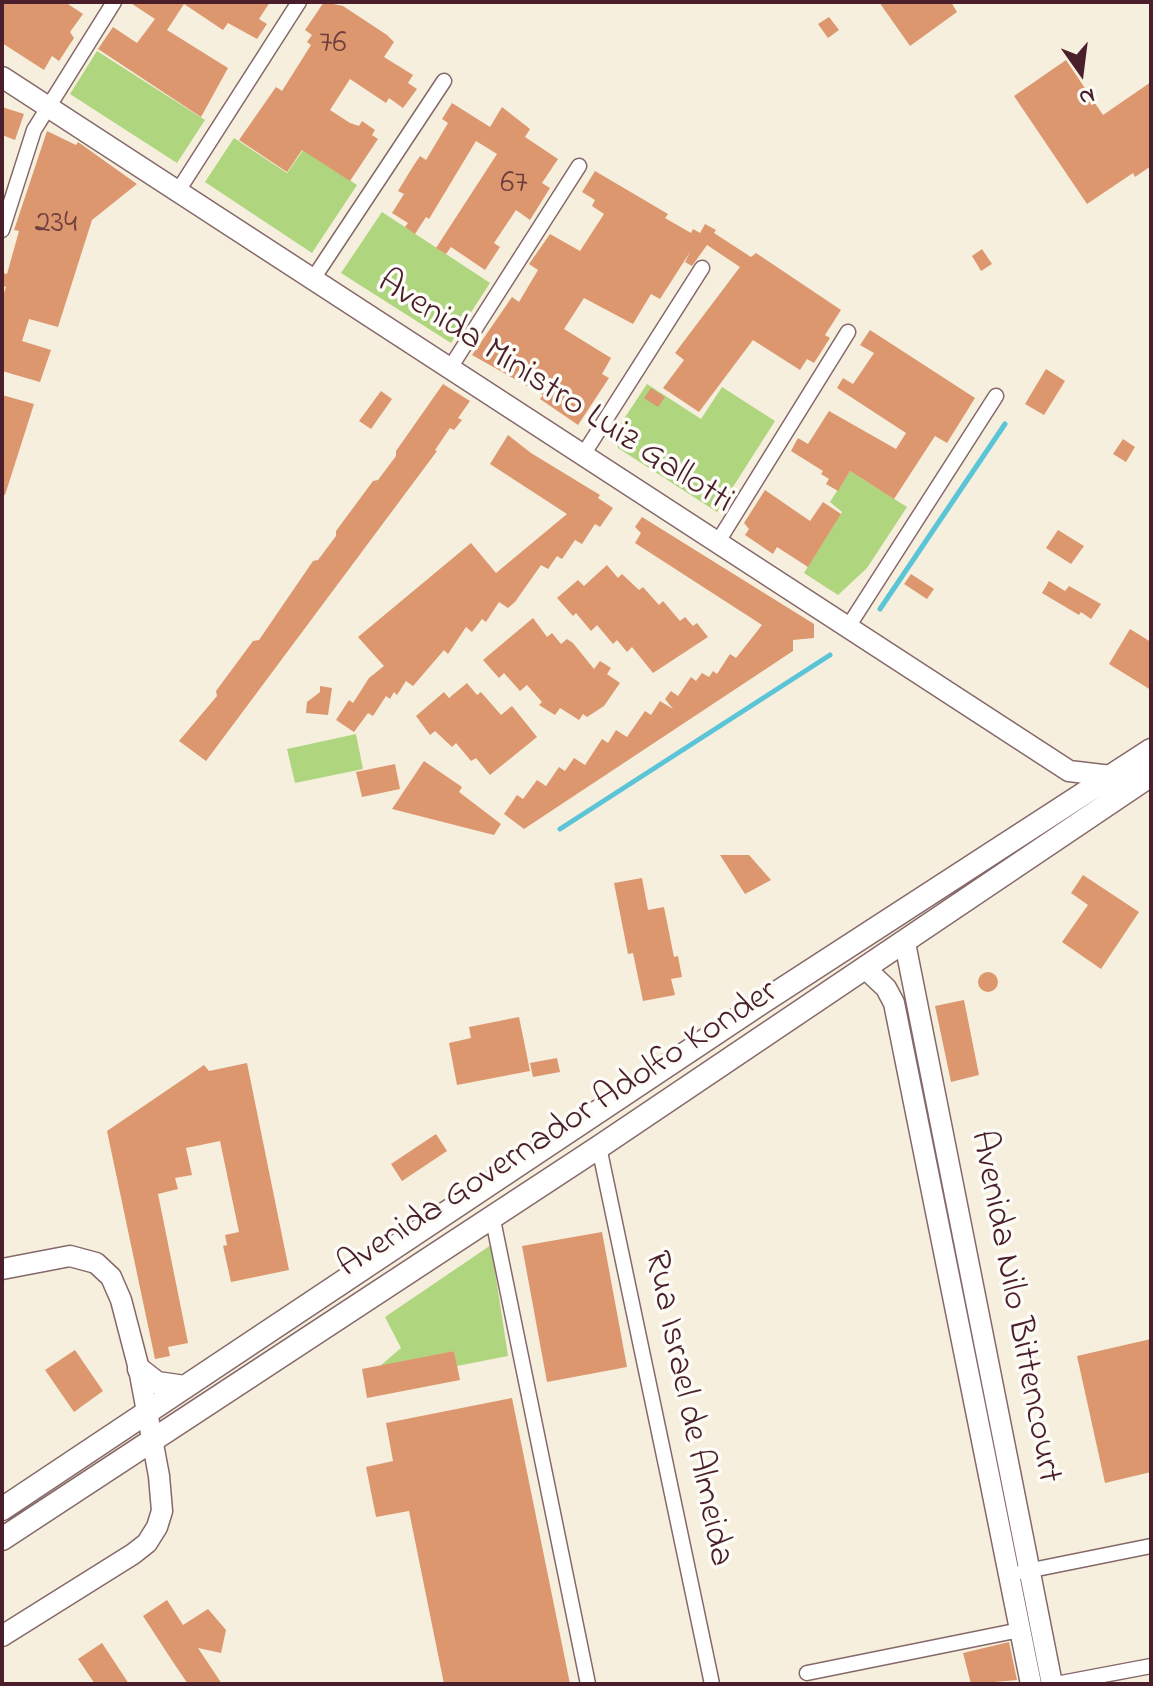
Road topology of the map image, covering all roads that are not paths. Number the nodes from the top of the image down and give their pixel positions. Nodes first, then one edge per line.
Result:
1 (114, 2) edge
2 (299, 2) edge
3 (2, 77) edge
4 (444, 81) dead end
5 (48, 106) junction
6 (579, 166) dead end
7 (178, 191) junction
8 (2, 230) edge
9 (702, 268) dead end
10 (313, 279) junction
11 (848, 332) dead end
12 (450, 368) junction
13 (996, 396) dead end
14 (583, 455) junction
15 (719, 540) junction
16 (848, 627) junction
17 (1151, 750) edge
18 (1069, 771) junction
19 (1151, 775) edge
20 (1111, 776) junction
21 (1070, 802) junction
22 (905, 943) junction
23 (866, 969) junction
24 (599, 1147) junction
25 (492, 1215) junction
26 (2, 1269) edge
27 (139, 1369) junction
28 (185, 1387) junction
29 (146, 1413) junction
30 (152, 1440) junction
31 (2, 1509) edge
32 (2, 1539) edge
33 (1151, 1546) edge
34 (1029, 1570) junction
35 (1009, 1574) junction
36 (1020, 1630) junction
37 (2, 1636) edge
38 (1151, 1666) edge
39 (807, 1673) dead end
40 (588, 1684) edge
41 (712, 1684) edge
42 (1031, 1684) edge
43 (1054, 1684) edge

1 - 5 street
2 - 7 street
3 - 5 street, Avenida Ministro Luiz Gallotti
4 - 10 street
5 - 7 street, Avenida Ministro Luiz Gallotti
5 - 8 street
6 - 12 street
7 - 10 street, Avenida Ministro Luiz Gallotti
9 - 14 street
10 - 12 street, Avenida Ministro Luiz Gallotti
11 - 15 street
12 - 14 street, Avenida Ministro Luiz Gallotti
13 - 16 street
14 - 15 street, Avenida Ministro Luiz Gallotti
15 - 16 street, Avenida Ministro Luiz Gallotti
16 - 18 street, Avenida Ministro Luiz Gallotti
17 - 20 main road, Avenida Governador Adolfo Konder
18 - 20 street, Avenida Ministro Luiz Gallotti
18 - 21 street
19 - 22 main road, Avenida Governador Adolfo Konder
20 - 21 main road, Avenida Governador Adolfo Konder
21 - 28 main road, Avenida Governador Adolfo Konder
22 - 23 main road, Avenida Governador Adolfo Konder
22 - 34 street, Avenida Nilo Bittencourt
23 - 24 main road, Avenida Governador Adolfo Konder
23 - 35 street, Avenida Nilo Bittencourt
24 - 25 main road, Avenida Governador Adolfo Konder
24 - 41 street, Rua Israel de Almeida
25 - 30 main road, Avenida Governador Adolfo Konder
25 - 40 street
26 - 27 street
27 - 28 main road
27 - 29 street
28 - 29 main road, Avenida Governador Adolfo Konder
29 - 30 street
29 - 31 main road, Avenida Governador Adolfo Konder
30 - 32 main road, Avenida Governador Adolfo Konder
30 - 37 street
33 - 34 street
34 - 35 street
34 - 43 street, Avenida Nilo Bittencourt
35 - 36 street, Avenida Nilo Bittencourt
36 - 39 street
36 - 42 street, Avenida Nilo Bittencourt
38 - 43 street

